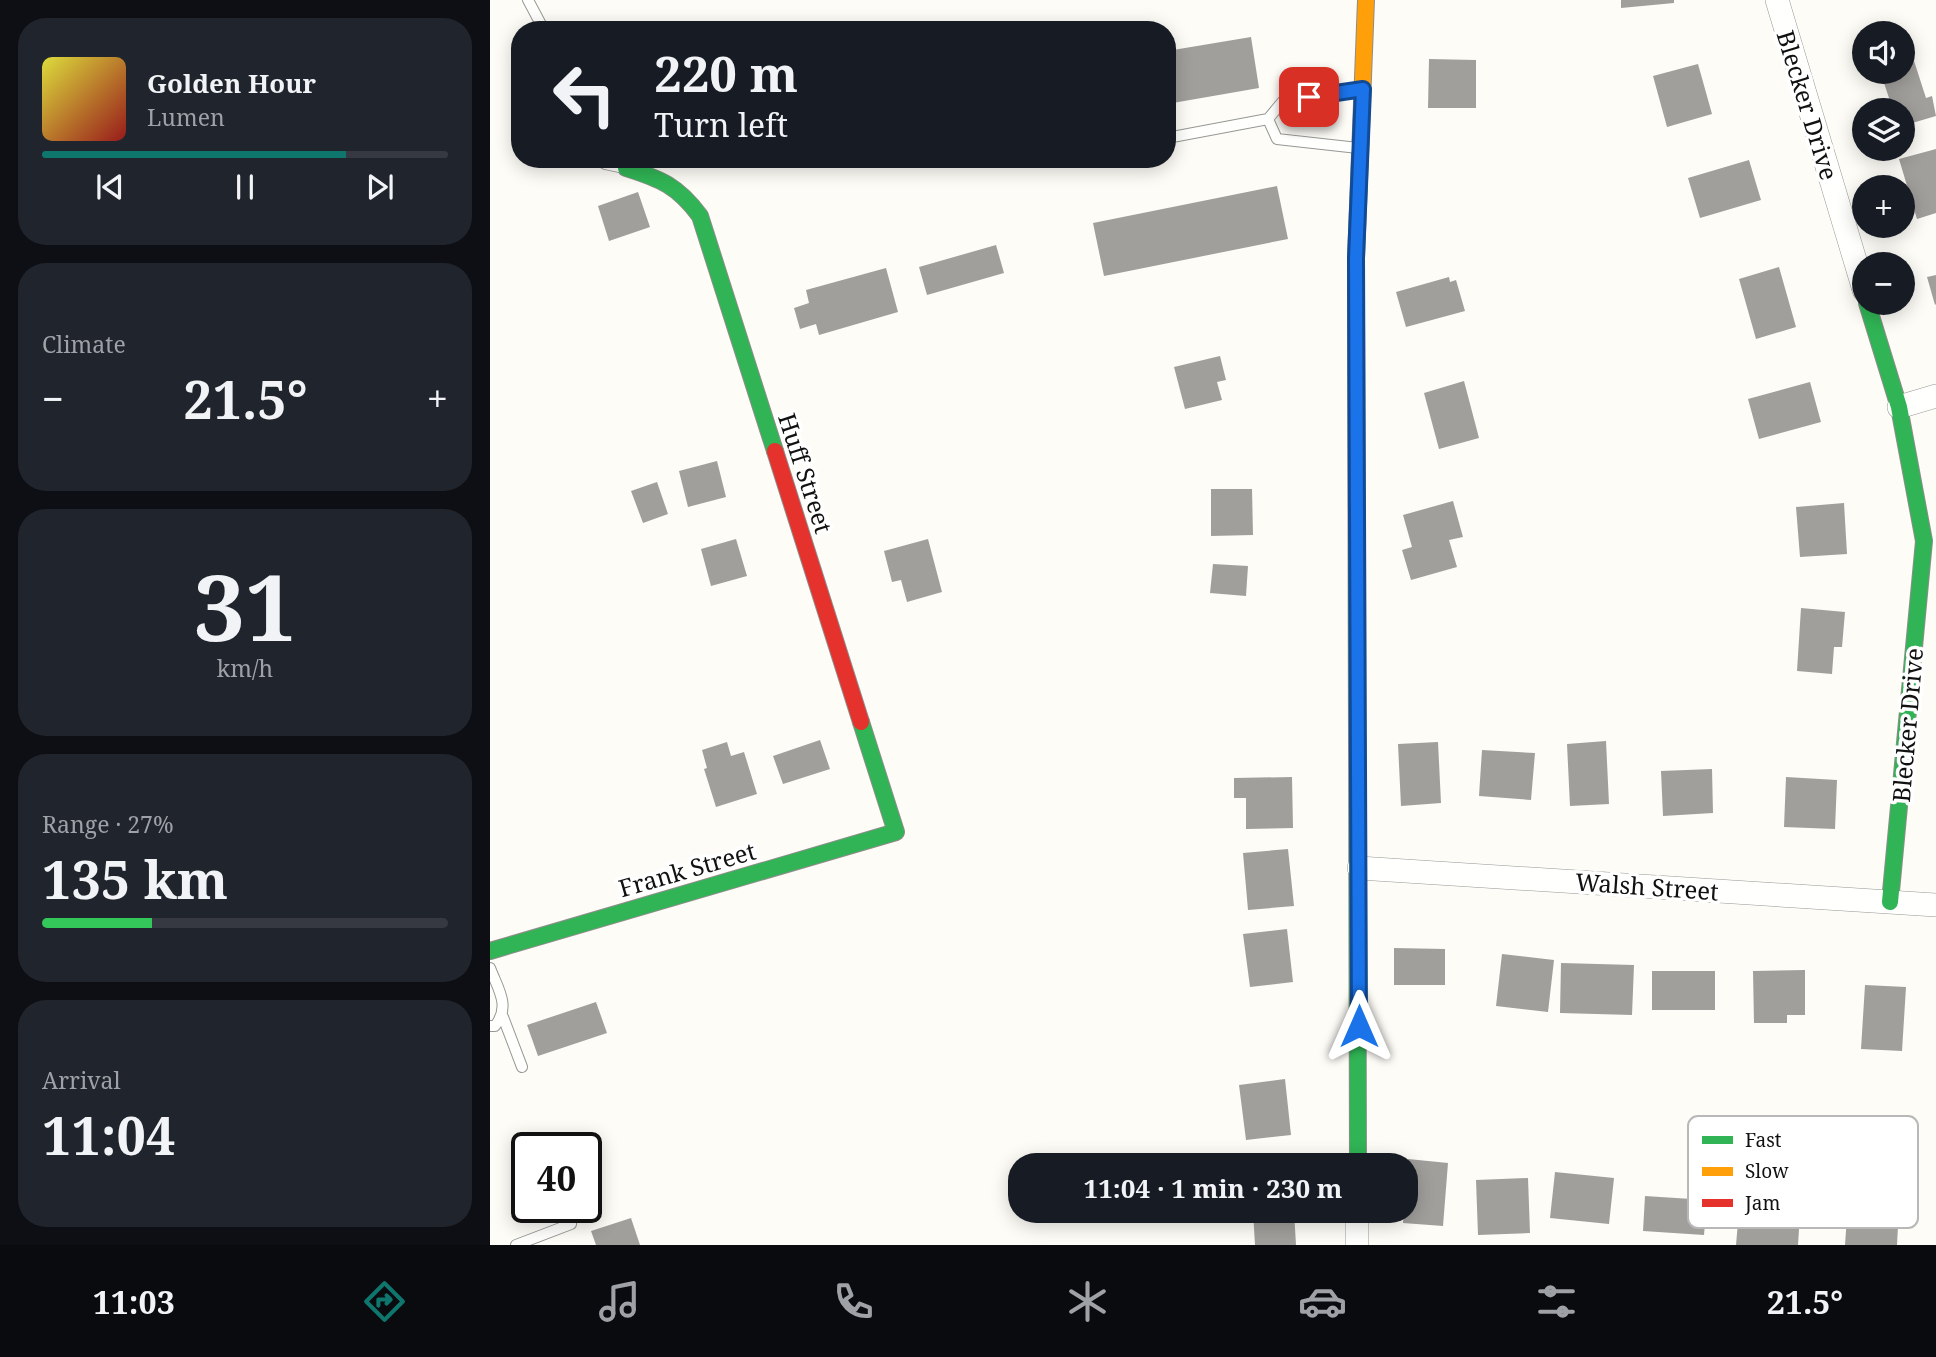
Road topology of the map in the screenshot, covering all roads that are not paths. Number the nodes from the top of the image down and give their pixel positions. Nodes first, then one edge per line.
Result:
1 (528, 0) edge
2 (1366, 0) edge
3 (1777, 0) edge
4 (539, 21) edge
5 (1363, 89) junction
6 (1268, 119) junction
7 (1176, 136) edge
8 (1360, 148) junction
9 (622, 168) edge
10 (626, 169) joint
11 (1853, 252) edge
12 (1871, 315) edge
13 (1936, 396) edge
14 (1899, 407) junction
15 (896, 832) joint
16 (1359, 868) junction
17 (1890, 902) junction
18 (1936, 905) edge
19 (490, 951) edge
20 (490, 968) edge
21 (503, 1017) junction
22 (490, 1026) edge
23 (522, 1067) dead end
24 (1358, 1153) edge
25 (1357, 1223) edge
26 (571, 1224) dead end
27 (516, 1245) edge
28 (1357, 1245) edge

1 - 4 lane
2 - 5 street
3 - 11 street, Blecker Drive
5 - 6 lane
5 - 8 street
6 - 7 lane
6 - 8 lane
8 - 16 street
9 - 10 lane
10 - 15 street, Huff Street
12 - 14 street, Blecker Drive
13 - 14 street
14 - 17 street, Blecker Drive
15 - 19 street, Frank Street
16 - 17 street, Walsh Street
16 - 24 street
17 - 18 street, Walsh Street
20 - 21 lane
21 - 22 lane
21 - 23 lane
25 - 28 street
26 - 27 lane

